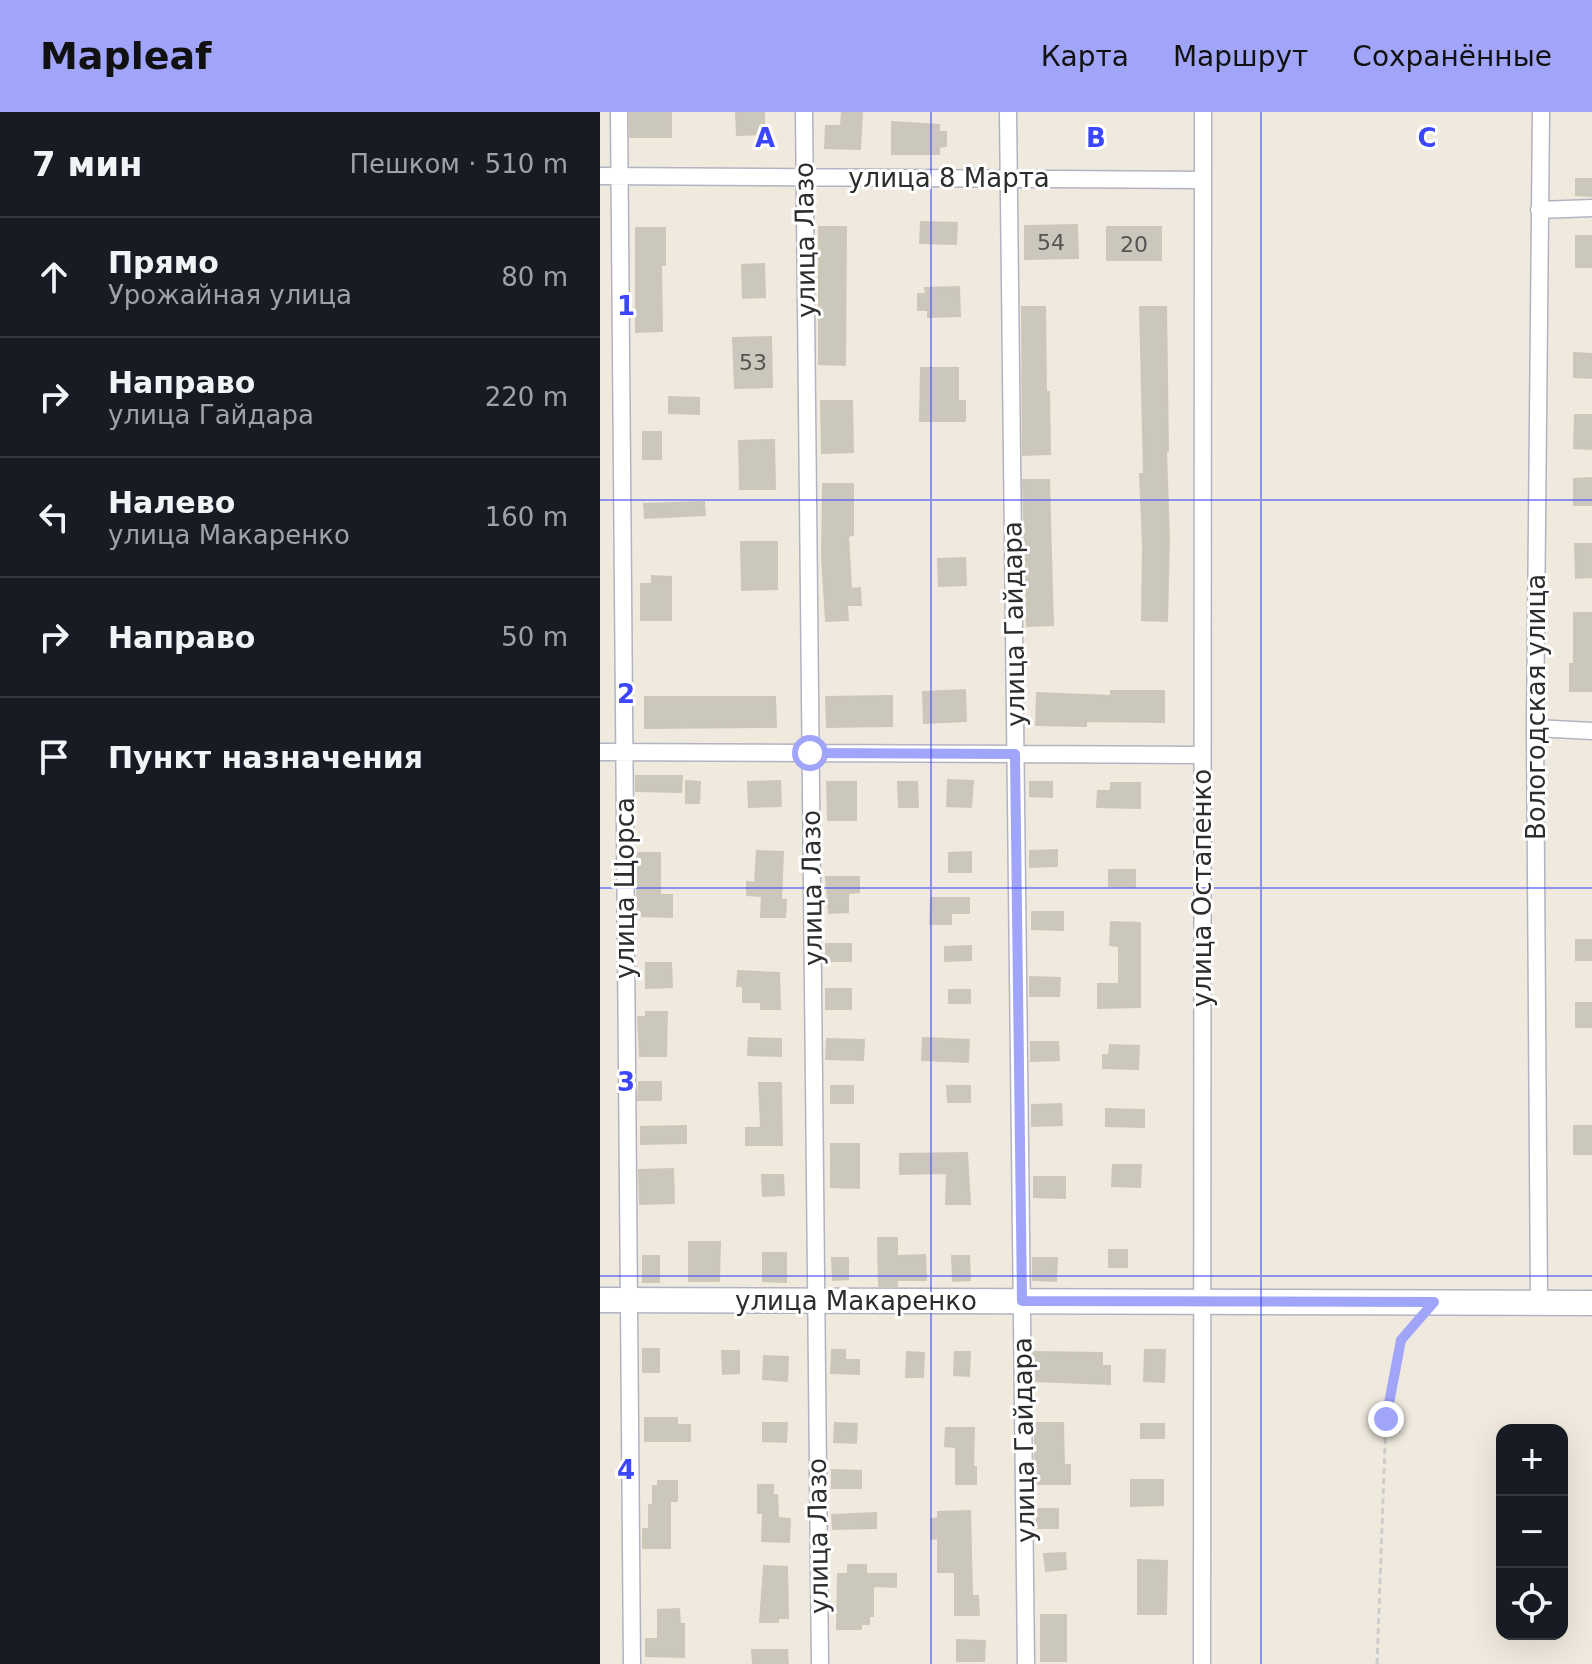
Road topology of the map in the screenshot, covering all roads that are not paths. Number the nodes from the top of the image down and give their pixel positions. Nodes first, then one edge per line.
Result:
1 (619, 112) edge
2 (804, 112) edge
3 (1008, 112) edge
4 (1203, 112) edge
5 (1541, 112) edge
6 (600, 176) edge
7 (619, 176) junction
8 (804, 177) junction
9 (1009, 179) junction
10 (1203, 180) junction
11 (1592, 208) edge
12 (1539, 210) junction
13 (1535, 728) junction
14 (1592, 731) edge
15 (600, 752) edge
16 (624, 752) junction
17 (810, 753) junction
18 (1015, 754) junction
19 (1202, 755) junction
20 (600, 1300) edge
21 (629, 1301) junction
22 (816, 1301) junction
23 (1022, 1301) junction
24 (1202, 1302) junction
25 (1539, 1303) junction
26 (1592, 1303) edge
27 (632, 1664) edge
28 (820, 1664) edge
29 (1026, 1664) edge
30 (1202, 1664) edge

1 - 7 street, улица Щорса
2 - 8 street, улица Лазо
3 - 9 street, улица Гайдара
4 - 10 street, улица Остапенко
5 - 12 street, Вологодская улица
6 - 7 street, улица 8 Марта
7 - 8 street, улица 8 Марта
7 - 16 street, улица Щорса
8 - 9 street, улица 8 Марта
8 - 17 street, улица Лазо
9 - 10 street, улица 8 Марта
9 - 18 street, улица Гайдара
10 - 19 street, улица Остапенко
11 - 12 street
12 - 13 street, Вологодская улица
13 - 14 street
13 - 25 street, Вологодская улица
15 - 16 street
16 - 17 street
16 - 21 street, улица Щорса
17 - 18 street
17 - 22 street, улица Лазо
18 - 19 street
18 - 23 street, улица Гайдара
19 - 24 street, улица Остапенко
20 - 21 street, улица Макаренко
21 - 22 street, улица Макаренко
21 - 27 street, улица Щорса
22 - 23 street, улица Макаренко
22 - 28 street, улица Лазо
23 - 24 street, улица Макаренко
23 - 29 street, улица Гайдара
24 - 25 street, улица Макаренко
24 - 30 street, улица Остапенко
25 - 26 street, улица Макаренко

